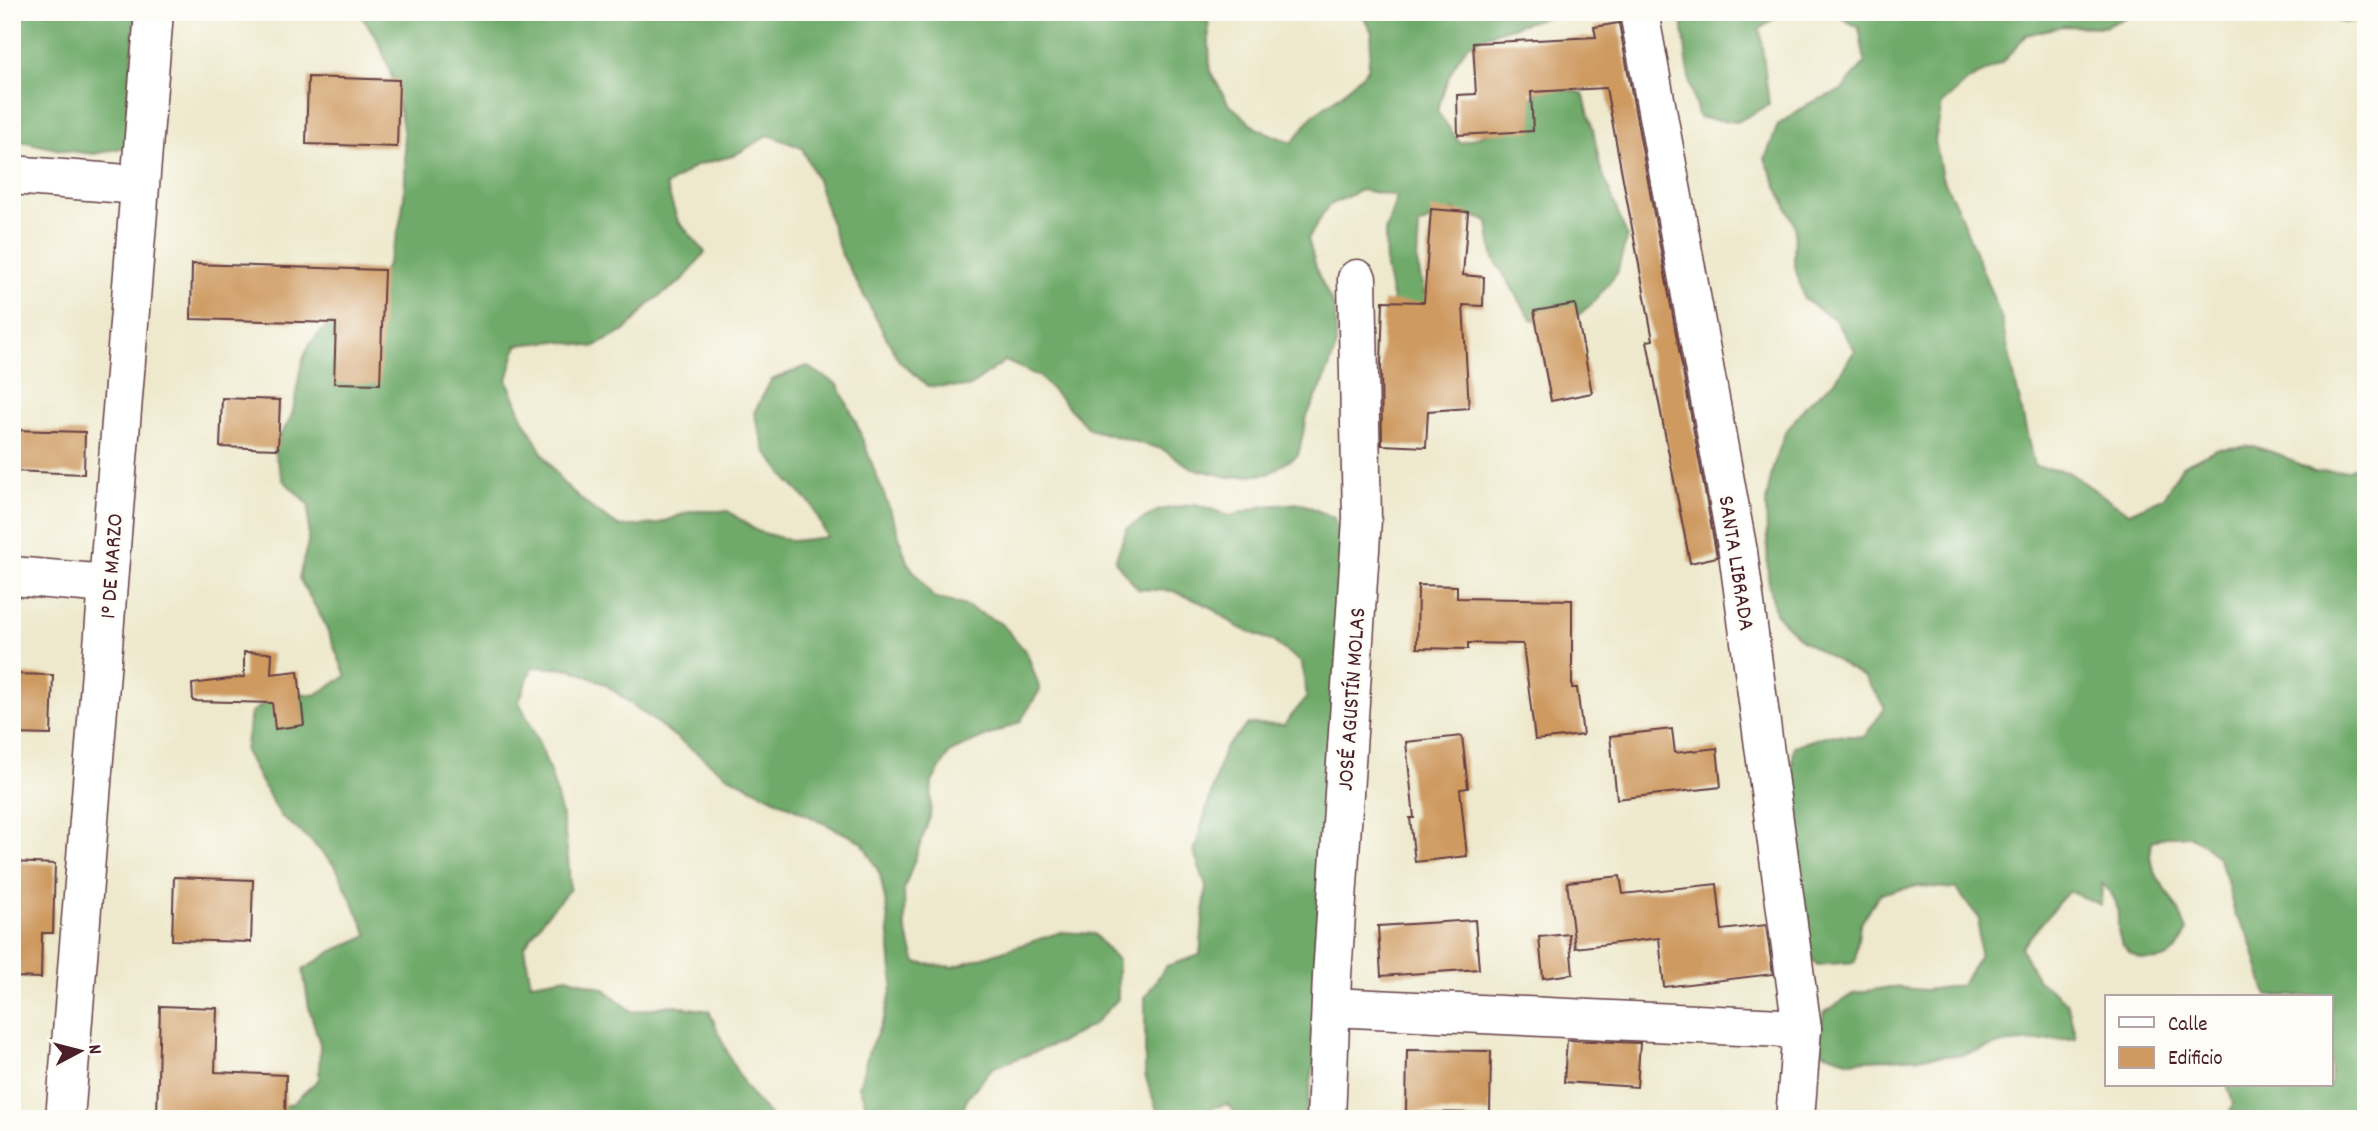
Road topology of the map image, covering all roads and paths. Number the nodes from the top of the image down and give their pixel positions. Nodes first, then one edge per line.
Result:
1 (154, 12) edge
2 (1639, 12) edge
3 (12, 176) edge
4 (139, 185) junction
5 (1357, 279) dead end
6 (12, 576) edge
7 (108, 584) junction
8 (1331, 1007) junction
9 (1801, 1029) junction
10 (65, 1119) edge
11 (1326, 1119) edge
12 (1795, 1119) edge

1 - 4 street, 1° DE MARZO
2 - 9 street, SANTA LIBRADA
3 - 4 street
4 - 7 street, 1° DE MARZO
5 - 8 street, JOSÉ AGUSTÍN MOLAS
6 - 7 street
7 - 10 street, 1° DE MARZO
8 - 9 street
8 - 11 street, JOSÉ AGUSTÍN MOLAS
9 - 12 street, SANTA LIBRADA

